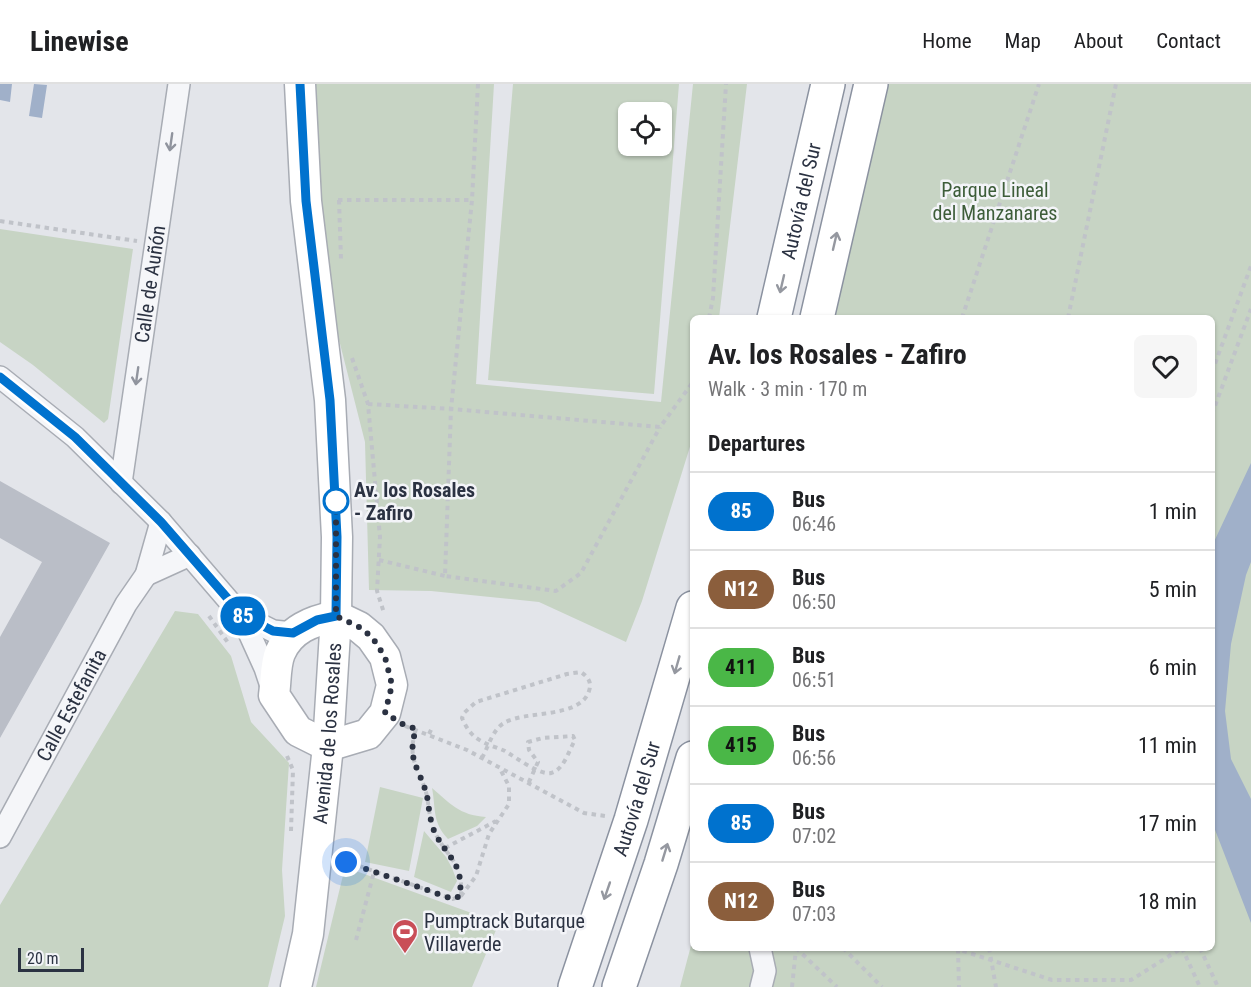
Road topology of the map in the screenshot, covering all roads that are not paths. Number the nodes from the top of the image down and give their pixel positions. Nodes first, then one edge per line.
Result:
1 (179, 84) edge
2 (300, 84) edge
3 (828, 84) edge
4 (871, 84) edge
5 (775, 315) edge
6 (818, 315) edge
7 (0, 377) edge
8 (121, 483) junction
9 (161, 522) junction
10 (190, 555) junction
11 (146, 575) junction
12 (242, 615) junction
13 (336, 616) junction
14 (690, 618) edge
15 (293, 633) junction
16 (274, 695) junction
17 (328, 746) junction
18 (690, 768) edge
19 (0, 835) edge
20 (761, 951) edge
21 (296, 987) edge
22 (575, 987) edge
23 (619, 987) edge
24 (761, 987) edge

1 -> 8 street, Calle de Auñón
2 - 13 street, Avenida de los Rosales
3 -> 5 highway, Autovía del Sur
6 -> 4 highway
7 - 8 street
8 - 9 street
9 - 10 street
9 - 11 street, Calle Estefanita
10 - 11 street
10 - 12 street
11 - 19 street, Calle Estefanita
12 - 15 street
12 - 16 street
13 - 15 street
13 - 17 street, Avenida de los Rosales
13 - 17 street
14 -> 22 highway, Autovía del Sur
15 - 16 street
16 - 17 street
17 - 21 street, Avenida de los Rosales
23 -> 18 highway
20 - 24 street

